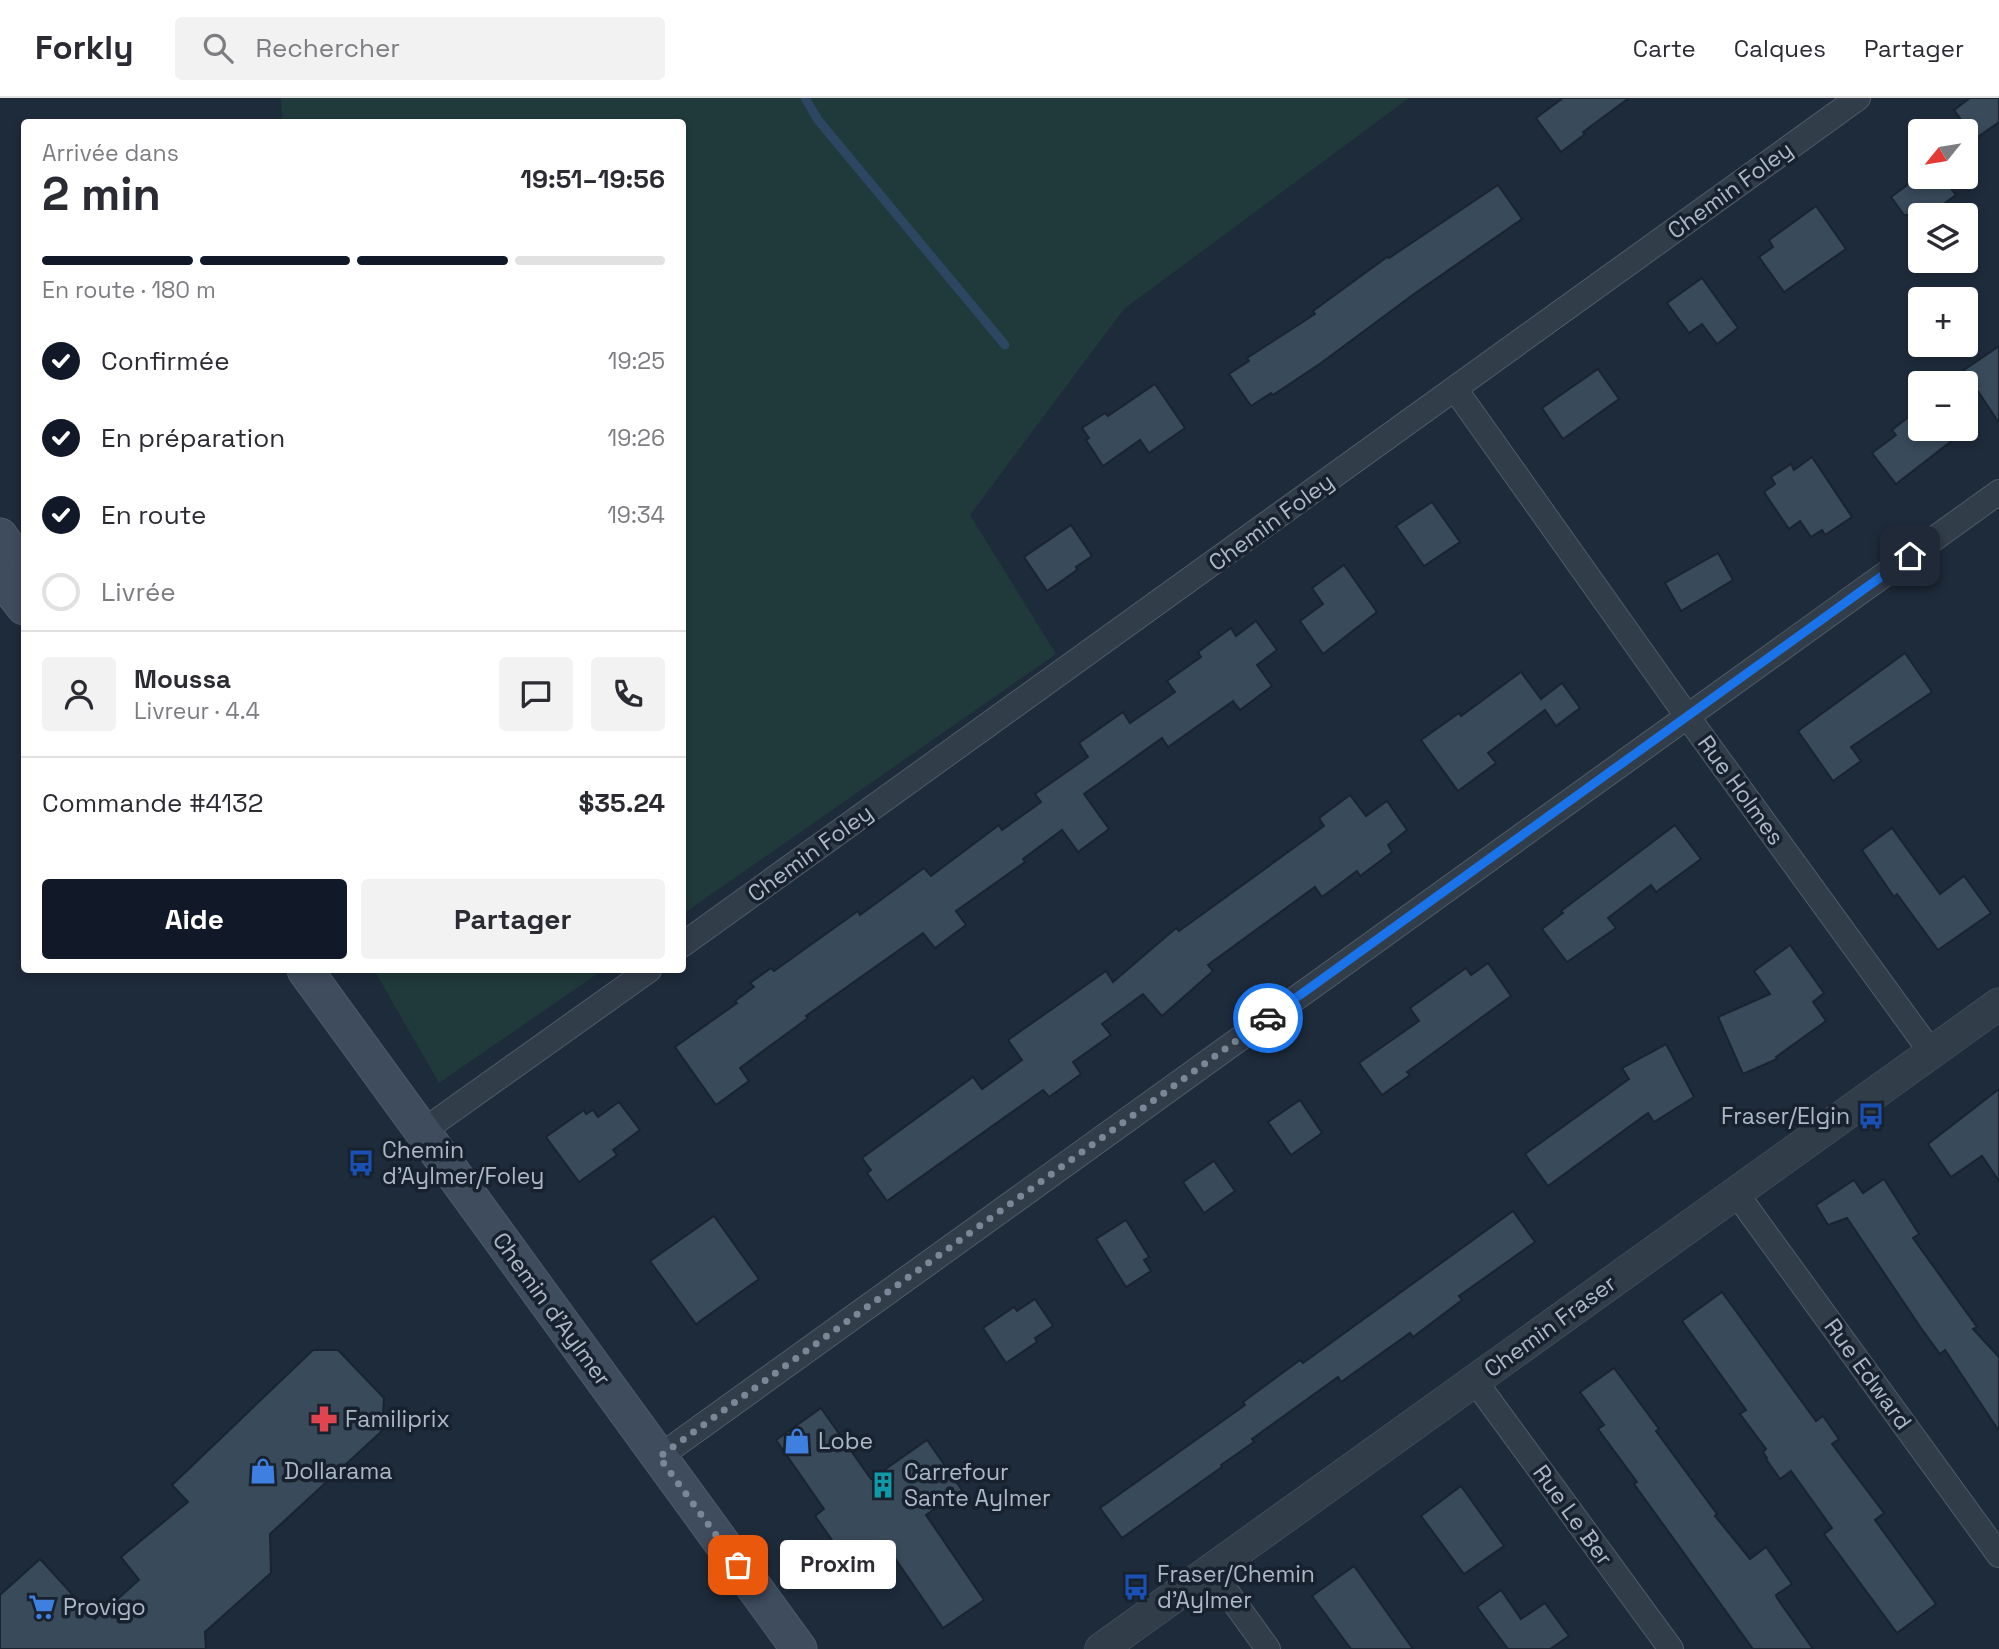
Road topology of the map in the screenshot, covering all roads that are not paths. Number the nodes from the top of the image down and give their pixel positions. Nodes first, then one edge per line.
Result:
1 (1858, 98) edge
2 (1455, 389) junction
3 (1999, 492) edge
4 (0, 536) edge
5 (21, 567) edge
6 (0, 576) edge
7 (21, 603) edge
8 (1687, 716) junction
9 (686, 942) edge
10 (307, 973) edge
11 (645, 973) edge
12 (1999, 1004) edge
13 (1931, 1052) junction
14 (423, 1132) junction
15 (1736, 1193) junction
16 (1475, 1381) junction
17 (659, 1457) junction
18 (1999, 1555) edge
19 (1211, 1570) junction
20 (771, 1611) junction
21 (785, 1649) edge
22 (799, 1649) edge
23 (1101, 1649) edge
24 (1268, 1649) edge
25 (1671, 1649) edge

1 - 2 street, Chemin Foley
2 - 8 street, Rue Holmes
2 - 9 street, Chemin Foley
3 - 8 street
4 - 5 main road
6 - 7 main road
8 - 13 street, Rue Holmes
8 - 17 street
10 - 14 main road, Chemin d'Aylmer
11 - 14 street
12 - 13 street, Chemin Fraser
13 - 15 street, Chemin Fraser
14 - 17 main road, Chemin d'Aylmer
15 - 16 street, Chemin Fraser
15 - 18 street, Rue Edward
16 - 19 street, Chemin Fraser
16 - 25 street, Rue Le Ber
17 - 20 main road, Chemin d'Aylmer
19 - 23 street, Chemin Fraser
19 - 24 street
20 - 21 main road
20 - 22 main road, Chemin d'Aylmer

